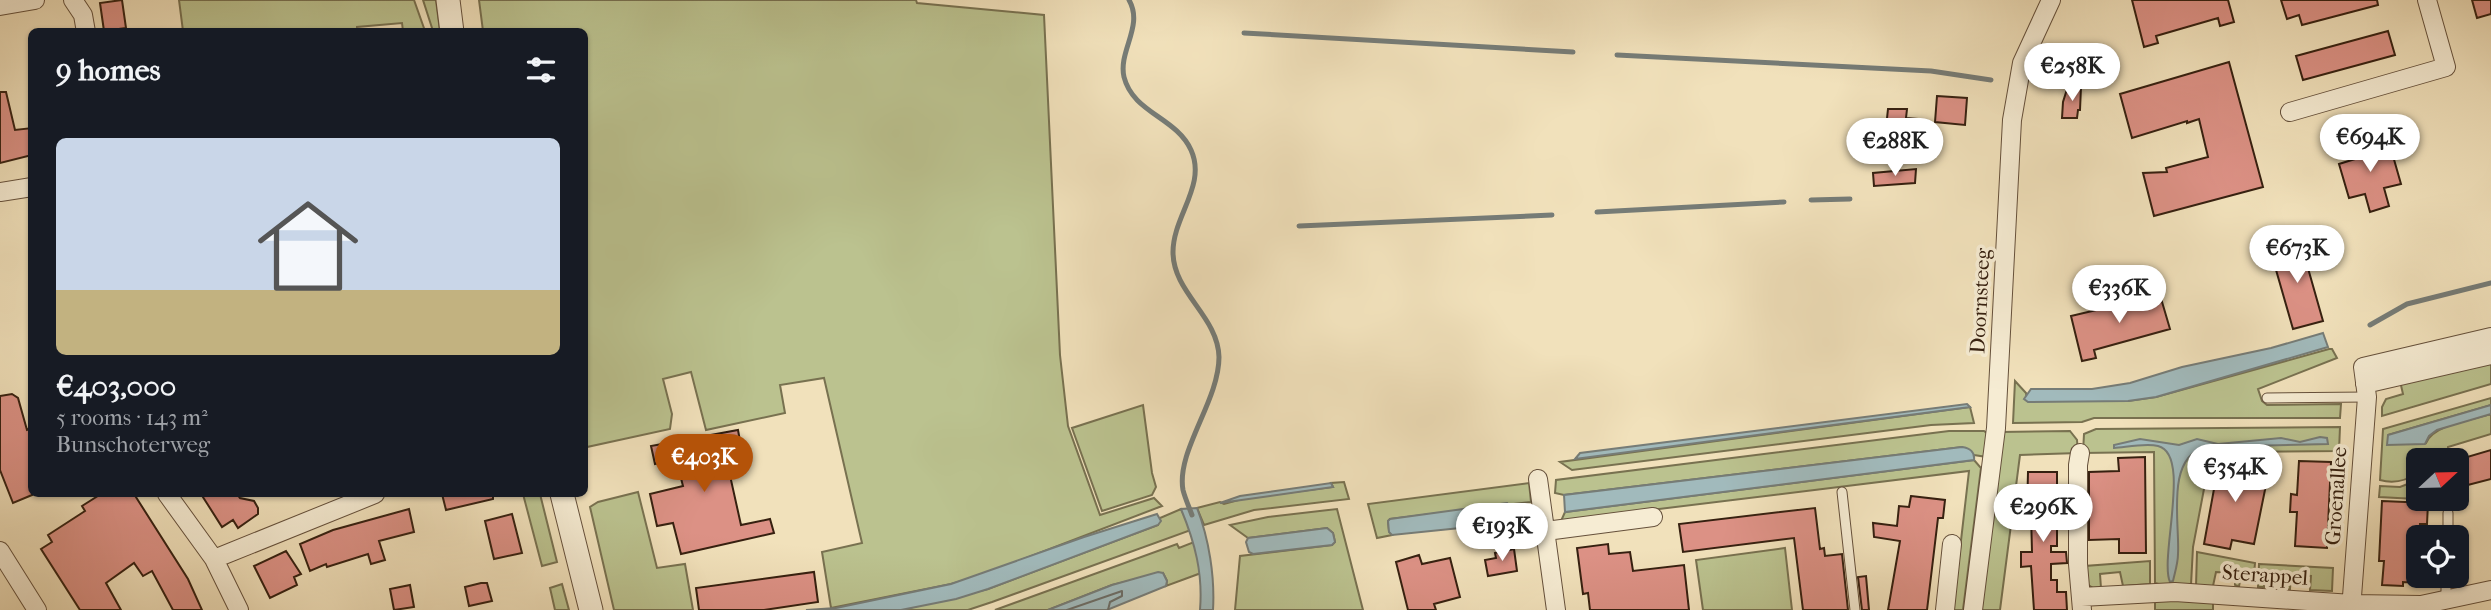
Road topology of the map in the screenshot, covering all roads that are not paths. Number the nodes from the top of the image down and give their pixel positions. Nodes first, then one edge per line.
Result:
1 (35, 0) edge
2 (448, 0) edge
3 (2052, 0) edge
4 (2427, 0) edge
5 (76, 3) edge
6 (0, 6) edge
7 (85, 28) edge
8 (452, 28) edge
9 (2290, 112) dead end
10 (28, 188) edge
11 (0, 192) edge
12 (2491, 337) edge
13 (2491, 355) edge
14 (2365, 382) junction
15 (2267, 398) dead end
16 (2080, 453) dead end
17 (1538, 479) dead end
18 (1842, 492) dead end
19 (169, 497) edge
20 (368, 497) edge
21 (563, 497) edge
22 (2448, 513) dead end
23 (1653, 517) dead end
24 (2448, 525) edge
25 (1546, 531) junction
26 (1951, 544) dead end
27 (1, 556) edge
28 (214, 559) junction
29 (2446, 588) edge
30 (2491, 590) edge
31 (2445, 602) junction
32 (2082, 604) edge
33 (2352, 607) edge
34 (37, 610) edge
35 (239, 610) edge
36 (591, 610) edge
37 (1556, 610) edge
38 (1855, 610) edge
39 (1945, 610) edge
40 (1973, 610) edge

1 - 6 street
2 - 8 street
3 - 40 street, Doornsteeg
4 - 9 street
5 - 7 street
10 - 11 street
12 - 14 street
13 - 14 street
14 - 15 lane
14 - 33 street, Groenallee
16 - 32 street
17 - 25 street
18 - 38 lane
19 - 28 street
20 - 28 street
21 - 36 street
22 - 24 lane
23 - 25 street
25 - 37 street
26 - 39 street
27 - 34 street
28 - 35 street
29 - 31 lane
30 - 31 street, Sterappel
31 - 33 street, Sterappel
32 - 33 street, Sterappel

